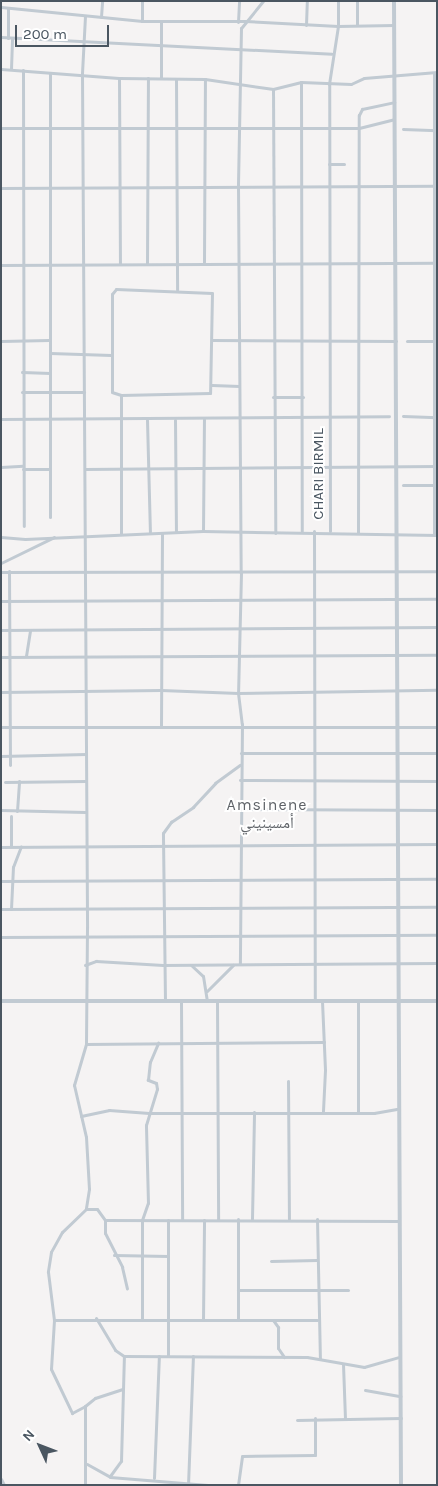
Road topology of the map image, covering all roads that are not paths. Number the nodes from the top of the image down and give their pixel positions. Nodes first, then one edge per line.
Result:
1 (12, 1) edge
2 (102, 1) edge
3 (142, 1) edge
4 (239, 1) edge
5 (263, 1) edge
6 (307, 1) edge
7 (338, 1) edge
8 (357, 1) edge
9 (394, 1) edge
10 (1, 7) edge
11 (10, 8) junction
12 (85, 16) junction
13 (101, 17) junction
14 (142, 21) junction
15 (161, 21) junction
16 (245, 21) junction
17 (238, 22) junction
18 (394, 24) junction
19 (306, 25) junction
20 (338, 26) junction
21 (356, 26) junction
22 (1, 37) edge
23 (10, 38) junction
24 (84, 43) junction
25 (163, 45) junction
26 (241, 48) junction
27 (332, 54) junction
28 (1, 69) edge
29 (10, 70) junction
30 (22, 70) junction
31 (435, 72) edge
32 (50, 73) junction
33 (82, 74) junction
34 (394, 77) junction
35 (119, 78) junction
36 (148, 78) junction
37 (161, 78) junction
38 (176, 79) junction
39 (205, 80) junction
40 (239, 82) junction
41 (300, 82) junction
42 (330, 84) junction
43 (273, 89) junction
44 (394, 102) junction
45 (394, 119) junction
46 (239, 126) junction
47 (302, 126) junction
48 (22, 127) junction
49 (83, 127) junction
50 (119, 127) junction
51 (176, 127) junction
52 (274, 127) junction
53 (1, 128) edge
54 (50, 128) junction
55 (149, 128) junction
56 (204, 128) junction
57 (329, 128) junction
58 (359, 128) junction
59 (402, 129) dead end
60 (435, 130) edge
61 (329, 164) junction
62 (344, 164) dead end
63 (358, 184) junction
64 (302, 185) junction
65 (395, 185) junction
66 (238, 186) junction
67 (274, 186) junction
68 (329, 186) junction
69 (435, 186) edge
70 (176, 187) junction
71 (204, 187) junction
72 (1, 188) edge
73 (23, 188) junction
74 (49, 188) junction
75 (84, 188) junction
76 (119, 188) junction
77 (148, 188) junction
78 (176, 262) junction
79 (204, 262) junction
80 (86, 263) junction
81 (147, 263) junction
82 (239, 263) junction
83 (358, 263) junction
84 (396, 263) junction
85 (436, 263) edge
86 (120, 264) junction
87 (274, 264) junction
88 (303, 264) junction
89 (330, 264) junction
90 (1, 265) edge
91 (22, 265) junction
92 (50, 265) junction
93 (177, 290) junction
94 (22, 340) junction
95 (49, 340) junction
96 (212, 340) junction
97 (238, 340) junction
98 (274, 340) junction
99 (303, 340) junction
100 (330, 340) junction
101 (358, 340) junction
102 (1, 341) edge
103 (396, 341) junction
104 (435, 341) edge
105 (406, 342) dead end
106 (50, 353) junction
107 (85, 354) junction
108 (111, 355) junction
109 (22, 372) junction
110 (50, 373) junction
111 (212, 385) junction
112 (239, 386) junction
113 (50, 391) junction
114 (22, 392) junction
115 (84, 392) junction
116 (121, 396) junction
117 (273, 397) junction
118 (303, 397) junction
119 (274, 416) junction
120 (302, 416) junction
121 (389, 416) dead end
122 (403, 416) dead end
123 (330, 417) junction
124 (359, 417) junction
125 (435, 417) edge
126 (1, 419) edge
127 (84, 419) junction
128 (204, 419) junction
129 (240, 419) junction
130 (22, 420) junction
131 (49, 420) junction
132 (120, 420) junction
133 (147, 420) junction
134 (176, 420) junction
135 (302, 465) junction
136 (396, 466) junction
137 (435, 466) edge
138 (1, 467) edge
139 (274, 467) junction
140 (330, 467) junction
141 (23, 468) junction
142 (239, 468) junction
143 (358, 468) junction
144 (49, 469) junction
145 (85, 469) junction
146 (120, 469) junction
147 (148, 469) junction
148 (175, 469) junction
149 (203, 469) junction
150 (403, 485) dead end
151 (435, 485) edge
152 (50, 517) dead end
153 (24, 526) dead end
154 (203, 531) junction
155 (302, 531) junction
156 (314, 531) junction
157 (330, 531) junction
158 (150, 532) junction
159 (176, 532) junction
160 (240, 532) junction
161 (162, 533) junction
162 (275, 533) junction
163 (358, 533) junction
164 (86, 534) junction
165 (121, 534) junction
166 (56, 535) junction
167 (436, 535) edge
168 (396, 536) junction
169 (1, 537) edge
170 (1, 563) edge
171 (396, 570) junction
172 (9, 571) junction
173 (437, 571) edge
174 (1, 572) edge
175 (86, 572) junction
176 (161, 572) junction
177 (241, 573) junction
178 (314, 573) junction
179 (437, 599) edge
180 (314, 600) junction
181 (396, 600) junction
182 (1, 601) edge
183 (86, 601) junction
184 (240, 601) junction
185 (9, 602) junction
186 (162, 602) junction
187 (395, 627) junction
188 (437, 627) edge
189 (314, 628) junction
190 (86, 629) junction
191 (162, 629) junction
192 (240, 629) junction
193 (1, 630) edge
194 (10, 630) junction
195 (30, 630) junction
196 (395, 655) junction
197 (26, 656) junction
198 (86, 656) junction
199 (437, 656) edge
200 (1, 657) edge
201 (11, 657) junction
202 (162, 657) junction
203 (239, 657) junction
204 (314, 657) junction
205 (87, 690) junction
206 (161, 690) junction
207 (396, 690) junction
208 (437, 690) edge
209 (1, 692) edge
210 (9, 692) junction
211 (314, 692) junction
212 (238, 693) junction
213 (242, 724) junction
214 (87, 726) junction
215 (162, 726) junction
216 (316, 726) junction
217 (397, 726) junction
218 (437, 726) edge
219 (1, 727) edge
220 (11, 727) junction
221 (241, 752) junction
222 (316, 753) junction
223 (397, 753) junction
224 (437, 753) edge
225 (86, 754) junction
226 (1, 756) edge
227 (10, 756) junction
228 (86, 759) junction
229 (10, 764) dead end
230 (241, 765) junction
231 (240, 780) junction
232 (316, 780) junction
233 (397, 780) junction
234 (19, 781) junction
235 (86, 781) junction
236 (437, 781) edge
237 (5, 782) dead end
238 (316, 809) junction
239 (397, 809) junction
240 (1, 810) edge
241 (17, 810) junction
242 (240, 810) junction
243 (437, 810) edge
244 (85, 812) junction
245 (11, 816) dead end
246 (398, 842) junction
247 (437, 844) edge
248 (242, 845) junction
249 (316, 845) junction
250 (1, 846) edge
251 (11, 846) junction
252 (21, 846) junction
253 (163, 846) junction
254 (85, 847) junction
255 (316, 878) junction
256 (398, 878) junction
257 (241, 879) junction
258 (437, 879) edge
259 (14, 880) junction
260 (164, 880) junction
261 (1, 881) edge
262 (86, 881) junction
263 (240, 907) junction
264 (316, 907) junction
265 (164, 908) junction
266 (397, 908) junction
267 (437, 908) edge
268 (1, 909) edge
269 (11, 909) junction
270 (87, 910) junction
271 (316, 934) junction
272 (437, 935) edge
273 (164, 936) junction
274 (240, 936) junction
275 (397, 936) junction
276 (1, 937) edge
277 (86, 938) junction
278 (316, 963) junction
279 (437, 963) edge
280 (233, 964) junction
281 (240, 964) junction
282 (398, 964) junction
283 (85, 965) junction
284 (163, 965) junction
285 (191, 965) junction
286 (207, 991) junction
287 (1, 1001) edge
288 (85, 1001) junction
289 (165, 1001) junction
290 (181, 1001) junction
291 (207, 1001) junction
292 (217, 1001) junction
293 (315, 1001) junction
294 (322, 1001) junction
295 (358, 1001) junction
296 (398, 1001) junction
297 (437, 1001) edge
298 (216, 1042) junction
299 (324, 1042) junction
300 (158, 1043) junction
301 (182, 1043) junction
302 (86, 1044) junction
303 (288, 1081) dead end
304 (397, 1109) junction
305 (323, 1111) junction
306 (184, 1112) junction
307 (218, 1112) junction
308 (254, 1112) junction
309 (288, 1112) junction
310 (358, 1112) junction
311 (149, 1113) junction
312 (81, 1116) junction
313 (86, 1209) junction
314 (238, 1219) junction
315 (252, 1219) junction
316 (289, 1219) junction
317 (317, 1219) junction
318 (105, 1220) junction
319 (142, 1220) junction
320 (168, 1220) junction
321 (182, 1220) junction
322 (204, 1220) junction
323 (218, 1220) junction
324 (399, 1221) junction
325 (114, 1255) junction
326 (142, 1256) junction
327 (168, 1256) junction
328 (317, 1260) junction
329 (271, 1261) dead end
330 (127, 1288) dead end
331 (238, 1290) junction
332 (317, 1290) junction
333 (348, 1290) dead end
334 (96, 1318) junction
335 (54, 1320) junction
336 (142, 1320) junction
337 (168, 1320) junction
338 (203, 1320) junction
339 (238, 1320) junction
340 (273, 1320) junction
341 (317, 1320) junction
342 (124, 1356) junction
343 (159, 1356) junction
344 (168, 1356) junction
345 (194, 1356) junction
346 (285, 1357) junction
347 (398, 1357) junction
348 (320, 1359) junction
349 (343, 1364) junction
350 (123, 1389) junction
351 (365, 1390) dead end
352 (400, 1396) junction
353 (85, 1406) junction
354 (316, 1418) junction
355 (345, 1418) junction
356 (401, 1418) junction
357 (297, 1420) dead end
358 (87, 1464) junction
359 (110, 1477) junction
360 (154, 1478) junction
361 (1, 1479) edge
362 (188, 1484) edge
363 (4, 1485) edge
364 (85, 1485) edge
365 (208, 1485) edge
366 (238, 1485) edge
367 (402, 1485) edge

1 - 11 street
2 - 13 street
3 - 14 street
4 - 17 street
5 - 16 street
6 - 19 street
7 - 20 street, CHARI BIRMIL
8 - 21 street
9 - 18 street
10 - 11 street
11 - 12 street
11 - 23 street
12 - 13 street
12 - 24 street
13 - 14 street
14 - 15 street
15 - 17 street
15 - 25 street
16 - 17 street
16 - 19 street
16 - 26 street
18 - 21 street
18 - 34 street
19 - 20 street
20 - 21 street
20 - 27 street, CHARI BIRMIL
22 - 23 street
23 - 24 street
23 - 29 street
24 - 25 street
24 - 33 street
25 - 26 street
25 - 37 street
26 - 27 street
26 - 40 street
27 - 42 street, CHARI BIRMIL
28 - 29 street
29 - 30 street
30 - 32 street
30 - 48 street
31 - 34 street
31 - 60 street
32 - 33 street
32 - 54 street
33 - 35 street
33 - 49 street
34 - 42 street
34 - 44 street
35 - 36 street
35 - 50 street
36 - 37 street
36 - 55 street
37 - 38 street
38 - 39 street
38 - 51 street
39 - 40 street
39 - 56 street
40 - 43 street
40 - 46 street
41 - 42 street
41 - 43 street
41 - 47 street
42 - 57 street, CHARI BIRMIL
43 - 52 street
44 - 45 street
44 - 58 street
45 - 58 street
45 - 65 street
46 - 52 street
46 - 56 street
46 - 66 street
47 - 52 street
47 - 57 street
47 - 64 street
48 - 53 street
48 - 54 street
48 - 73 street
49 - 50 street
49 - 54 street
49 - 75 street
50 - 55 street
50 - 76 street
51 - 55 street
51 - 56 street
51 - 70 street
52 - 67 street
54 - 74 street
55 - 77 street
56 - 71 street
57 - 58 street
57 - 61 street, CHARI BIRMIL
58 - 63 street
59 - 60 street
60 - 69 street
61 - 62 street
61 - 68 street, CHARI BIRMIL
63 - 65 street
63 - 68 street
63 - 83 street
64 - 67 street
64 - 68 street
64 - 88 street
65 - 69 street
65 - 84 street
66 - 67 street
66 - 71 street
66 - 82 street
67 - 87 street
68 - 89 street, CHARI BIRMIL
69 - 85 street
70 - 71 street
70 - 77 street
70 - 78 street
71 - 79 street
72 - 73 street
73 - 74 street
73 - 91 street
74 - 75 street
74 - 92 street
75 - 76 street
75 - 80 street
76 - 77 street
76 - 86 street
77 - 81 street
78 - 79 street
78 - 81 street
78 - 93 street
79 - 82 street
80 - 86 street
80 - 92 street
80 - 107 street
81 - 86 street
82 - 87 street
82 - 97 street
83 - 84 street
83 - 89 street
83 - 101 street
84 - 85 street
84 - 103 street
85 - 104 street
87 - 88 street
87 - 98 street
88 - 89 street
88 - 99 street
89 - 100 street, CHARI BIRMIL
90 - 91 street
91 - 92 street
91 - 94 street
92 - 95 street
93 - 96 street
93 - 108 street
94 - 95 street
94 - 102 street
94 - 109 street
95 - 106 street
96 - 97 street
96 - 111 street
97 - 98 street
97 - 112 street
98 - 99 street
98 - 117 street
99 - 100 street
99 - 118 street
100 - 101 street
100 - 123 street, CHARI BIRMIL
101 - 103 street
101 - 124 street
103 - 136 street
104 - 105 street
104 - 125 street
106 - 107 street
106 - 110 street
107 - 108 street
107 - 115 street
108 - 116 street
109 - 110 street
109 - 114 street
110 - 113 street
111 - 112 street
111 - 116 street
112 - 129 street
113 - 114 street
113 - 115 street
113 - 131 street
114 - 130 street
115 - 127 street
116 - 132 street
117 - 118 street
117 - 119 street
118 - 120 street
119 - 120 street
119 - 129 street
119 - 139 street
120 - 123 street
120 - 135 street
121 - 124 street
122 - 125 street
123 - 124 street
123 - 140 street, CHARI BIRMIL
124 - 143 street
125 - 137 street
126 - 130 street
127 - 131 street
127 - 132 street
127 - 145 street
128 - 129 street
128 - 134 street
128 - 149 street
129 - 142 street
130 - 131 street
130 - 141 street
131 - 144 street
132 - 133 street
132 - 146 street
133 - 134 street
133 - 147 street
134 - 148 street
135 - 139 street
135 - 140 street
135 - 155 street
136 - 137 street
136 - 143 street
136 - 168 street
137 - 151 street
138 - 141 street
139 - 142 street
139 - 162 street
140 - 143 street
140 - 157 street, CHARI BIRMIL
141 - 144 street
141 - 153 street
142 - 149 street
142 - 160 street
143 - 163 street
144 - 152 street
145 - 146 street
145 - 164 street
146 - 147 street
146 - 165 street
147 - 148 street
147 - 158 street
148 - 149 street
148 - 159 street
149 - 154 street
150 - 151 street
151 - 167 street
154 - 159 street
154 - 160 street
155 - 156 street
155 - 162 street
156 - 157 street
156 - 178 street
157 - 163 street
158 - 161 street
158 - 165 street
159 - 161 street
160 - 162 street
160 - 177 street
161 - 176 street
163 - 168 street
164 - 165 street
164 - 166 street
164 - 175 street
166 - 169 street
166 - 170 street
167 - 168 street
168 - 171 street
171 - 173 street
171 - 178 street
171 - 181 street
172 - 174 street
172 - 175 street
172 - 185 street
175 - 176 street
175 - 183 street
176 - 177 street
176 - 186 street
177 - 178 street
177 - 184 street
178 - 180 street
179 - 181 street
180 - 181 street
180 - 184 street
180 - 189 street
181 - 187 street
182 - 185 street
183 - 185 street
183 - 186 street
183 - 190 street
184 - 186 street
184 - 192 street
185 - 194 street
186 - 191 street
187 - 188 street
187 - 189 street
187 - 196 street
189 - 192 street
189 - 204 street
190 - 191 street
190 - 195 street
190 - 198 street
191 - 192 street
191 - 202 street
192 - 203 street
193 - 194 street
194 - 195 street
194 - 201 street
195 - 197 street
196 - 199 street
196 - 204 street
196 - 207 street
197 - 198 street
197 - 201 street
198 - 202 street
198 - 205 street
200 - 201 street
201 - 210 street
202 - 203 street
202 - 206 street
203 - 204 street
203 - 212 street
204 - 211 street
205 - 206 street
205 - 210 street
205 - 214 street
206 - 212 street
206 - 215 street
207 - 208 street
207 - 211 street
207 - 217 street
209 - 210 street
210 - 220 street
211 - 212 street
211 - 216 street
212 - 213 street
213 - 215 street
213 - 216 street
213 - 221 street
214 - 215 street
214 - 220 street
214 - 225 street
214 - 228 street
216 - 217 street
216 - 222 street
217 - 218 street
217 - 223 street
219 - 220 street
220 - 227 street
221 - 222 street
221 - 230 street
222 - 223 street
222 - 232 street
223 - 224 street
223 - 233 street
225 - 227 street
225 - 228 street
226 - 227 street
227 - 229 street
228 - 235 street
230 - 231 street
230 - 253 street
231 - 232 street
231 - 242 street
232 - 233 street
232 - 238 street
233 - 236 street
233 - 239 street
234 - 235 street
234 - 237 street
234 - 241 street
235 - 244 street
238 - 239 street
238 - 242 street
238 - 249 street
239 - 243 street
239 - 246 street
240 - 241 street
241 - 244 street
242 - 248 street
244 - 254 street
245 - 251 street
246 - 247 street
246 - 249 street
246 - 256 street
248 - 249 street
248 - 253 street
248 - 257 street
249 - 255 street
250 - 251 street
251 - 252 street
252 - 254 street
252 - 259 street
253 - 254 street
253 - 260 street
254 - 262 street
255 - 256 street
255 - 257 street
255 - 264 street
256 - 258 street
256 - 266 street
257 - 260 street
257 - 263 street
259 - 261 street
259 - 262 street
259 - 269 street
260 - 262 street
260 - 265 street
262 - 270 street
263 - 264 street
263 - 265 street
263 - 274 street
264 - 266 street
264 - 271 street
265 - 270 street
265 - 273 street
266 - 267 street
266 - 275 street
268 - 269 street
269 - 270 street
270 - 277 street
271 - 274 street
271 - 275 street
271 - 278 street
272 - 275 street
273 - 274 street
273 - 277 street
273 - 284 street
274 - 281 street
275 - 282 street
276 - 277 street
277 - 283 street
278 - 281 street
278 - 282 street
278 - 293 street
279 - 282 street
280 - 281 street
280 - 285 street
280 - 286 street
282 - 296 street
283 - 284 street
283 - 288 street
284 - 285 street
284 - 289 street
285 - 286 street
286 - 291 street
287 - 288 street
288 - 289 street
288 - 302 street
289 - 290 street
290 - 291 street
290 - 301 street
291 - 292 street
292 - 293 street
292 - 298 street
293 - 294 street
294 - 295 street
294 - 299 street
295 - 296 street
295 - 310 street
296 - 297 street
296 - 304 street
298 - 299 street
298 - 301 street
298 - 307 street
299 - 305 street
300 - 301 street
300 - 302 street
300 - 311 street
301 - 306 street
302 - 312 street
303 - 309 street
304 - 310 street
304 - 324 street
305 - 309 street
305 - 310 street
306 - 307 street
306 - 311 street
306 - 321 street
307 - 308 street
307 - 323 street
308 - 309 street
308 - 315 street
309 - 316 street
311 - 312 street
311 - 319 street
312 - 313 street
313 - 318 street
313 - 335 street
314 - 315 street
314 - 323 street
314 - 331 street
315 - 316 street
316 - 317 street
317 - 324 street
317 - 328 street
318 - 319 street
318 - 325 street
319 - 320 street
319 - 326 street
320 - 321 street
320 - 327 street
321 - 322 street
322 - 323 street
322 - 338 street
324 - 347 street
325 - 326 street
325 - 330 street
326 - 327 street
326 - 336 street
327 - 337 street
328 - 329 street
328 - 332 street
331 - 332 street
331 - 339 street
332 - 333 street
332 - 341 street
334 - 335 street
334 - 336 street
334 - 342 street
335 - 353 street
336 - 337 street
337 - 338 street
337 - 344 street
338 - 339 street
339 - 340 street
340 - 341 street
340 - 346 street
341 - 348 street
342 - 343 street
342 - 350 street
343 - 344 street
343 - 360 street
344 - 345 street
345 - 346 street
345 - 362 street
346 - 348 street
347 - 349 street
347 - 352 street
348 - 349 street
349 - 355 street
350 - 353 street
350 - 359 street
351 - 352 street
352 - 356 street
353 - 358 street
354 - 355 street
354 - 357 street
354 - 366 street
355 - 356 street
356 - 367 street
358 - 359 street
358 - 364 street
359 - 360 street
360 - 362 street
361 - 363 street
362 - 365 street

